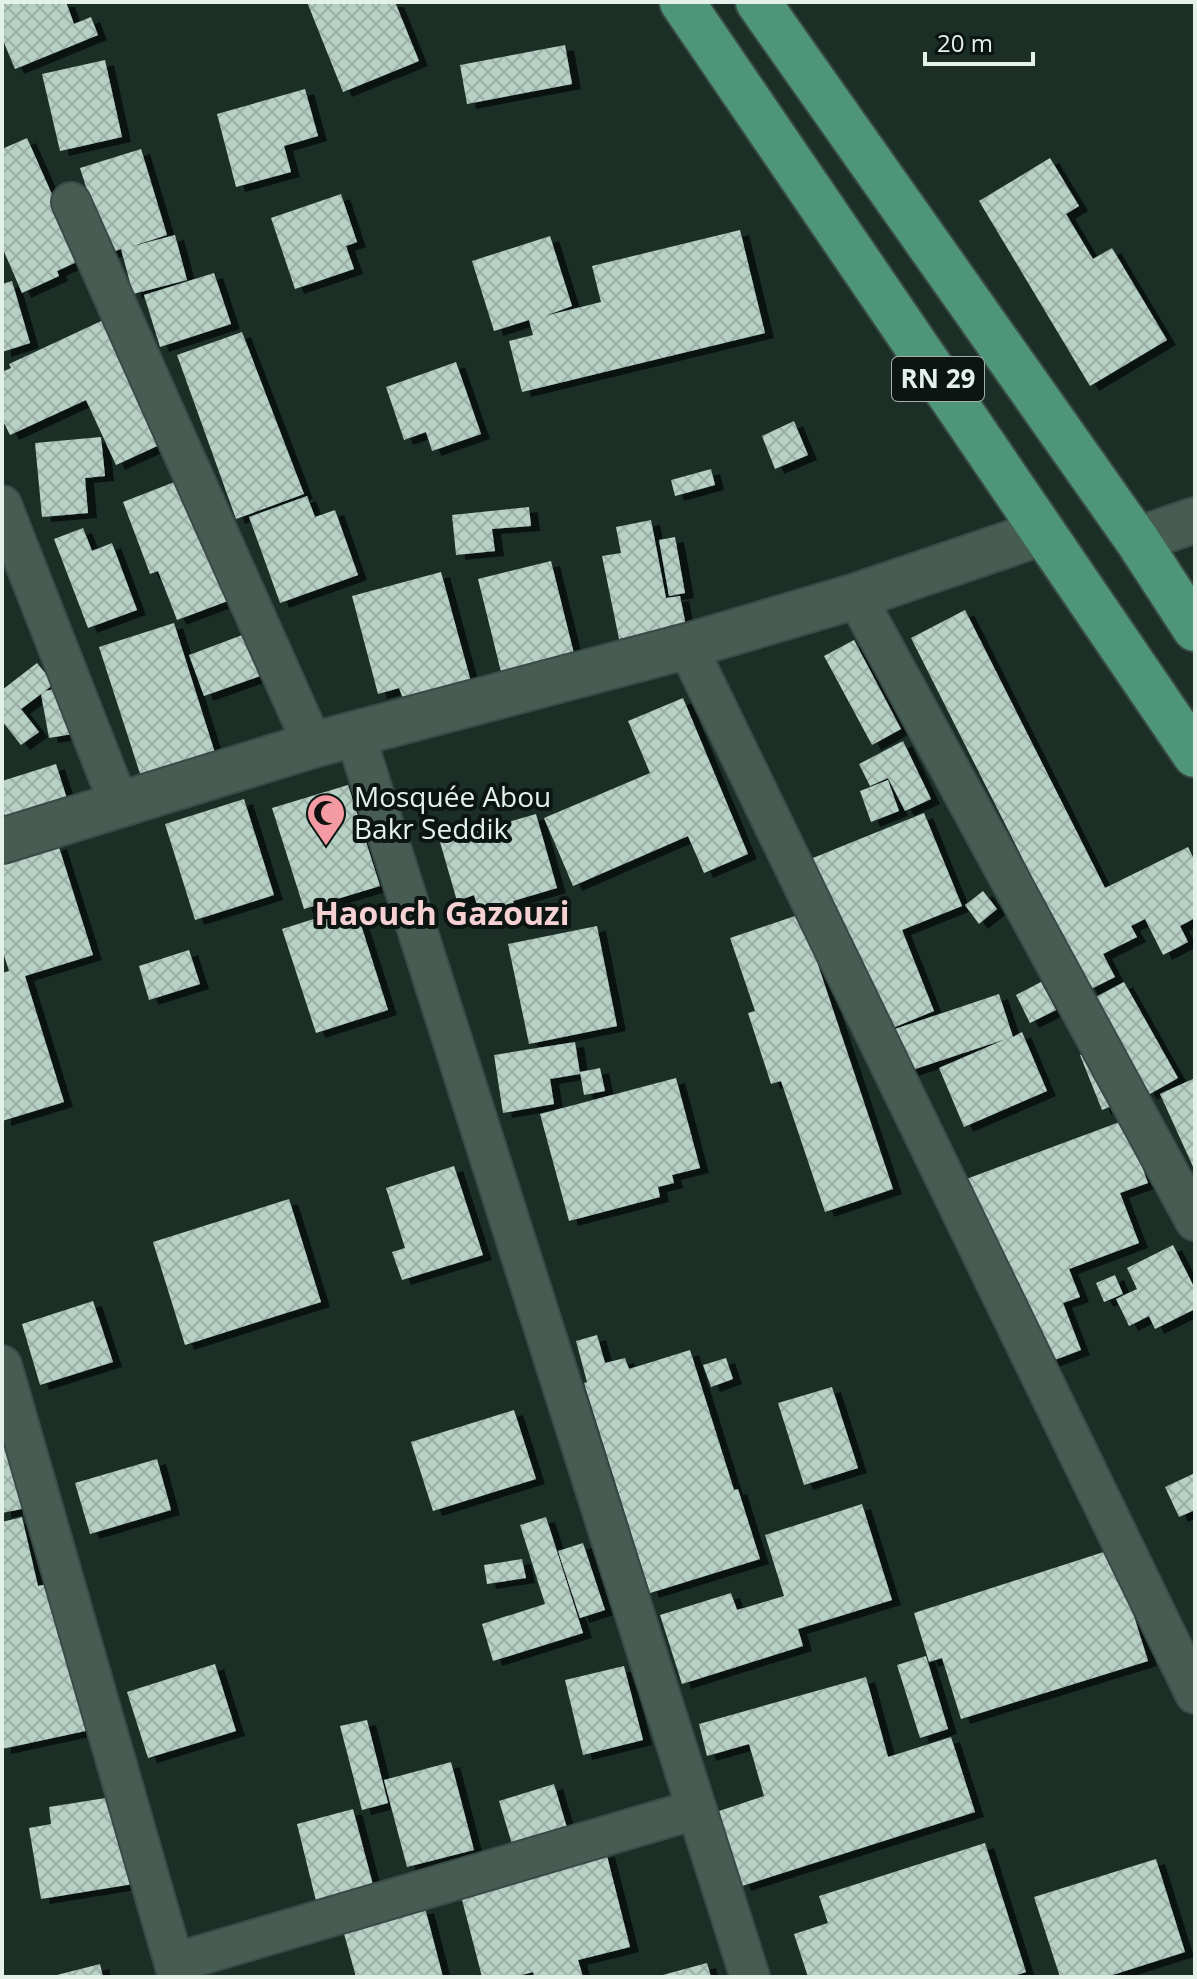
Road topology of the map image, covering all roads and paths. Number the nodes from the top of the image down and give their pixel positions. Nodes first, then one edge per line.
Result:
1 (682, 2) edge
2 (758, 2) edge
3 (71, 202) dead end
4 (2, 505) edge
5 (1195, 520) edge
6 (1041, 533) junction
7 (1137, 540) junction
8 (856, 596) junction
9 (1195, 629) edge
10 (687, 646) junction
11 (355, 734) junction
12 (313, 745) junction
13 (1195, 755) edge
14 (119, 804) junction
15 (2, 841) edge
16 (1195, 1221) edge
17 (2, 1365) edge
18 (1195, 1694) edge
19 (697, 1809) junction
20 (176, 1970) edge
21 (750, 1977) edge

1 - 6 highway, RN 29
2 - 7 highway
3 - 12 street
4 - 14 street
5 - 7 street
6 - 8 street
6 - 13 highway, RN 29
7 - 9 highway
8 - 10 street
8 - 16 street
10 - 11 street
10 - 18 street
11 - 12 street
11 - 19 street
12 - 14 street
14 - 15 street
17 - 20 street
19 - 20 street
19 - 21 street

